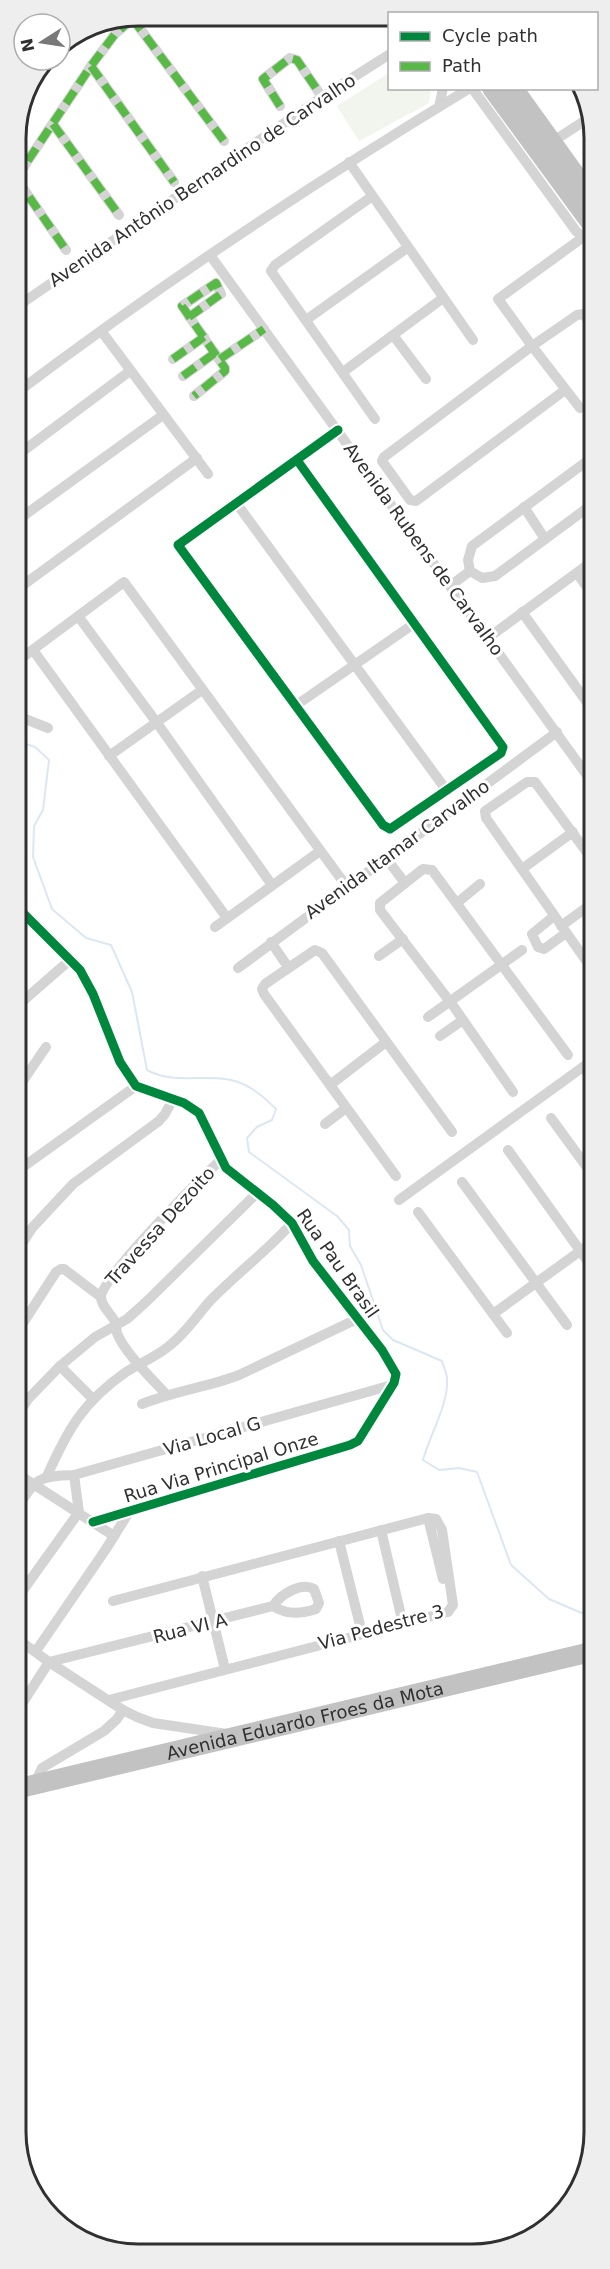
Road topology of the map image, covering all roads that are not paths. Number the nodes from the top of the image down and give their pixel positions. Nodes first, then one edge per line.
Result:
1 (125, 26) edge
2 (141, 26) edge
3 (388, 55) edge
4 (91, 66) junction
5 (443, 90) edge
6 (468, 90) edge
7 (473, 90) edge
8 (493, 90) edge
9 (514, 90) edge
10 (322, 97) junction
11 (280, 106) dead end
12 (439, 107) junction
13 (584, 121) edge
14 (53, 124) junction
15 (224, 141) dead end
16 (552, 142) junction
17 (349, 162) junction
18 (26, 164) edge
19 (174, 182) dead end
20 (584, 187) edge
21 (26, 193) edge
22 (371, 197) junction
23 (119, 215) dead end
24 (584, 226) edge
25 (584, 227) edge
26 (584, 235) edge
27 (407, 248) junction
28 (66, 250) dead end
29 (210, 255) junction
30 (443, 298) junction
31 (26, 300) edge
32 (584, 315) edge
33 (189, 317) dead end
34 (306, 320) junction
35 (264, 329) junction
36 (102, 332) junction
37 (393, 335) junction
38 (204, 337) junction
39 (473, 340) dead end
40 (532, 346) junction
41 (217, 356) junction
42 (172, 359) dead end
43 (130, 371) junction
44 (343, 372) junction
45 (183, 376) dead end
46 (426, 379) dead end
47 (26, 386) edge
48 (565, 390) junction
49 (194, 396) dead end
50 (580, 408) dead end
51 (163, 415) junction
52 (375, 418) dead end
53 (338, 430) junction
54 (26, 449) edge
55 (197, 458) junction
56 (297, 460) junction
57 (584, 464) edge
58 (208, 474) dead end
59 (237, 504) junction
60 (524, 507) junction
61 (584, 510) edge
62 (26, 514) edge
63 (545, 539) junction
64 (584, 568) edge
65 (470, 571) junction
66 (577, 573) junction
67 (26, 583) edge
68 (584, 583) edge
69 (450, 586) junction
70 (522, 612) junction
71 (78, 616) junction
72 (415, 623) junction
73 (488, 638) junction
74 (33, 650) junction
75 (26, 655) edge
76 (355, 664) junction
77 (202, 690) junction
78 (584, 698) edge
79 (295, 706) junction
80 (26, 719) edge
81 (157, 723) junction
82 (48, 728) dead end
83 (557, 732) junction
84 (109, 756) junction
85 (584, 771) edge
86 (447, 791) junction
87 (573, 832) junction
88 (584, 848) edge
89 (320, 851) junction
90 (386, 858) junction
91 (522, 869) junction
92 (405, 883) junction
93 (480, 884) dead end
94 (272, 885) junction
95 (346, 887) junction
96 (457, 903) junction
97 (584, 911) edge
98 (26, 916) edge
99 (554, 916) junction
100 (227, 918) junction
101 (215, 927) dead end
102 (564, 929) junction
103 (403, 939) junction
104 (271, 942) junction
105 (522, 950) dead end
106 (379, 956) dead end
107 (584, 958) edge
108 (70, 960) junction
109 (501, 965) junction
110 (288, 967) junction
111 (238, 968) dead end
112 (26, 998) edge
113 (450, 1001) junction
114 (428, 1017) dead end
115 (463, 1020) junction
116 (440, 1036) dead end
117 (386, 1042) junction
118 (46, 1047) dead end
119 (568, 1055) dead end
120 (584, 1067) edge
121 (26, 1076) edge
122 (330, 1085) junction
123 (136, 1086) junction
124 (513, 1092) dead end
125 (173, 1099) junction
126 (346, 1108) junction
127 (550, 1118) dead end
128 (325, 1124) dead end
129 (452, 1132) dead end
130 (508, 1150) dead end
131 (221, 1160) junction
132 (584, 1164) edge
133 (26, 1165) edge
134 (396, 1176) dead end
135 (462, 1182) dead end
136 (257, 1193) junction
137 (399, 1200) dead end
138 (418, 1212) dead end
139 (292, 1223) junction
140 (26, 1237) edge
141 (584, 1249) edge
142 (581, 1251) junction
143 (584, 1255) edge
144 (536, 1284) junction
145 (101, 1297) junction
146 (493, 1314) junction
147 (26, 1318) edge
148 (357, 1319) junction
149 (117, 1325) junction
150 (567, 1325) dead end
151 (507, 1334) dead end
152 (139, 1365) junction
153 (60, 1366) junction
154 (392, 1385) junction
155 (166, 1394) junction
156 (93, 1399) junction
157 (26, 1402) edge
158 (142, 1404) dead end
159 (74, 1475) junction
160 (47, 1476) junction
161 (26, 1479) edge
162 (33, 1484) junction
163 (26, 1495) edge
164 (79, 1512) junction
165 (129, 1512) junction
166 (93, 1522) junction
167 (381, 1530) junction
168 (114, 1536) junction
169 (339, 1541) junction
170 (201, 1576) junction
171 (26, 1586) edge
172 (113, 1600) dead end
173 (273, 1606) junction
174 (212, 1622) junction
175 (402, 1624) junction
176 (362, 1633) junction
177 (26, 1645) edge
178 (36, 1652) junction
179 (584, 1654) edge
180 (49, 1662) junction
181 (584, 1666) edge
182 (225, 1669) junction
183 (26, 1698) edge
184 (109, 1700) junction
185 (123, 1710) junction
186 (242, 1736) junction
187 (26, 1786) edge
188 (26, 1787) edge
189 (26, 1800) edge

1 - 4 street
2 - 15 street
3 - 10 street, Avenida Antônio Bernardino de Carvalho
4 - 14 street
4 - 19 street
5 - 12 street
6 - 12 street
7 - 25 street
8 - 24 highway
9 - 16 highway
10 - 11 street
10 - 31 street, Avenida Antônio Bernardino de Carvalho
12 - 17 street
13 - 16 street
14 - 18 street
14 - 23 street
16 - 20 highway
17 - 22 street
17 - 29 street
21 - 28 street
22 - 27 street
22 - 34 street
26 - 40 street
27 - 30 street
27 - 34 street
29 - 35 street, Avenida Rubens de Carvalho
29 - 36 street
30 - 37 street
30 - 39 street
32 - 40 street
33 - 38 street
34 - 44 street
35 - 41 street
35 - 53 street, Avenida Rubens de Carvalho
36 - 43 street
36 - 47 street
37 - 44 street
37 - 46 street
38 - 41 street
38 - 42 street
40 - 48 street
40 - 48 street
41 - 45 street
41 - 49 street
43 - 51 street
43 - 54 street
44 - 52 street
48 - 50 street
51 - 55 street
51 - 62 street
53 - 56 street
53 - 69 street, Avenida Rubens de Carvalho
55 - 58 street
55 - 67 street
56 - 59 street
56 - 72 street
57 - 60 street
59 - 76 street
59 - 79 street
60 - 63 street
60 - 65 street
61 - 63 street
63 - 65 street
64 - 66 street
65 - 69 street
66 - 68 street
66 - 70 street
69 - 73 street, Avenida Rubens de Carvalho
70 - 73 street
70 - 78 street
71 - 74 street
71 - 77 street
71 - 81 street
72 - 76 street
72 - 86 street
73 - 83 street, Avenida Rubens de Carvalho
74 - 75 street
74 - 84 street
76 - 79 street
76 - 86 street
77 - 81 street
77 - 89 street
79 - 86 street
80 - 82 street
81 - 84 street
81 - 94 street
83 - 85 street, Avenida Rubens de Carvalho
83 - 90 street, Avenida Itamar Carvalho
84 - 100 street
87 - 88 street
87 - 91 street
87 - 91 street
89 - 94 street
89 - 95 street
90 - 92 street
90 - 95 street, Avenida Itamar Carvalho
91 - 99 street
92 - 96 street
92 - 103 street
93 - 96 street
94 - 100 street
95 - 104 street, Avenida Itamar Carvalho
96 - 109 street
97 - 102 street
98 - 108 street
99 - 102 street
99 - 102 street
100 - 101 street
102 - 107 street
103 - 106 street
103 - 113 street
104 - 110 street
104 - 111 street, Avenida Itamar Carvalho
105 - 109 street
108 - 112 street
108 - 123 street
109 - 113 street
109 - 119 street
110 - 117 street
110 - 122 street
113 - 114 street
113 - 115 street
115 - 116 street
115 - 124 street
117 - 122 street
117 - 129 street
118 - 121 street
120 - 137 street
122 - 126 street
123 - 125 street, Rua Pau Brasil
123 - 133 street
125 - 131 street, Rua Pau Brasil
125 - 140 street
126 - 128 street
126 - 134 street
127 - 132 street
130 - 142 street
131 - 136 street, Rua Pau Brasil
131 - 145 street, Travessa Dezoito
135 - 144 street
136 - 139 street, Rua Pau Brasil
136 - 149 street
138 - 146 street
139 - 148 street, Rua Pau Brasil
139 - 152 street
141 - 142 street
142 - 143 street
142 - 144 street
144 - 146 street
144 - 150 street
145 - 147 street
145 - 149 street, Travessa Dezoito
146 - 151 street
148 - 154 street, Rua Pau Brasil
148 - 155 street
149 - 152 street, Travessa Dezoito
149 - 153 street
152 - 155 street, Travessa Dezoito
152 - 156 street
153 - 156 street
153 - 157 street
154 - 159 street, Via Local G
154 - 165 street, Rua Via Principal Onze
155 - 158 street
156 - 160 street
159 - 160 street, Via Local G
159 - 164 street
160 - 162 street, Via Local G
161 - 162 street
162 - 163 street
162 - 164 street
164 - 166 street
164 - 171 street
165 - 166 street, Rua Via Principal Onze
165 - 168 street, Rua Via Principal Onze
166 - 168 street
167 - 169 street, Via Pedestre 3
167 - 175 street
167 - 175 street, Via Pedestre 3
168 - 178 street, Rua Via Principal Onze
169 - 170 street, Via Pedestre 3
169 - 176 street
170 - 172 street, Via Pedestre 3
170 - 174 street
173 - 173 street, Rua VI A
173 - 174 street, Rua VI A
174 - 180 street, Rua VI A
174 - 182 street
175 - 176 street, Via Pedestre 3
176 - 182 street, Via Pedestre 3
177 - 178 street
178 - 180 street
179 - 186 highway, Avenida Eduardo Froes da Mota
180 - 183 street
180 - 184 street
181 - 189 highway, Avenida Eduardo Froes da Mota
182 - 184 street, Via Pedestre 3
184 - 185 street
185 - 186 street
185 - 187 street
186 - 188 highway, Avenida Eduardo Froes da Mota

